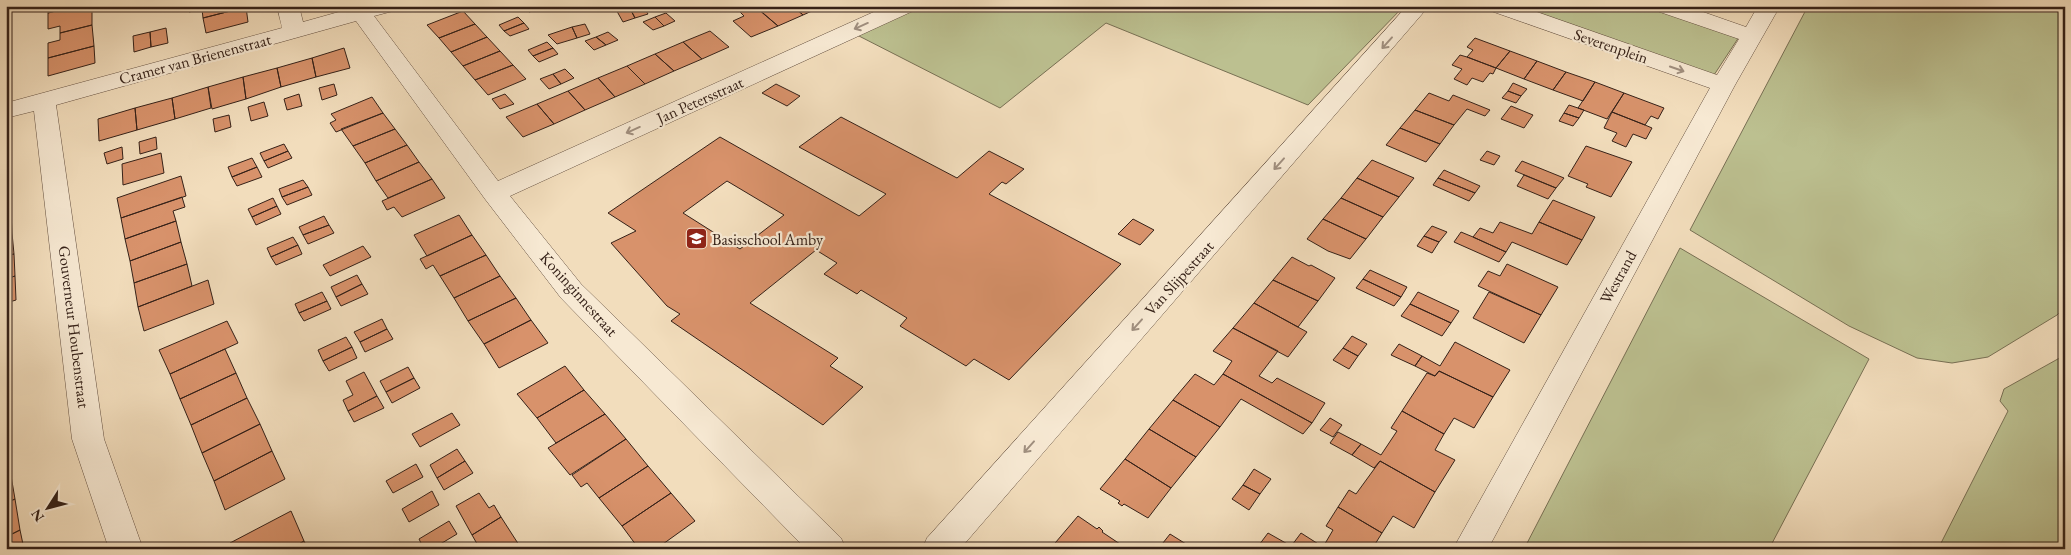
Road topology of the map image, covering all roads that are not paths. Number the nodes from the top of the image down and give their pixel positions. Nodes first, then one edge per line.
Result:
1 (288, 6) edge
2 (906, 6) edge
3 (1419, 6) edge
4 (1499, 6) edge
5 (1665, 6) edge
6 (1769, 6) edge
7 (373, 10) edge
8 (294, 32) junction
9 (1752, 36) junction
10 (1723, 85) junction
11 (44, 100) junction
12 (6, 111) edge
13 (494, 193) junction
14 (126, 549) edge
15 (829, 549) edge
16 (939, 549) edge
17 (1470, 549) edge

1 - 8 street
2 -> 13 street, Jan Petersstraat
3 -> 16 street, Van Slijpestraat
4 -> 10 street, Severenplein
5 - 9 street
6 - 9 street, Westrand
7 - 8 street, Cramer van Brienenstraat
7 - 13 street, Koninginnestraat
8 - 11 street, Cramer van Brienenstraat
9 - 10 street, Westrand
10 - 17 street, Westrand
11 - 12 street, Cramer van Brienenstraat
11 - 14 street, Gouverneur Houbenstraat
13 - 15 street, Koninginnestraat

